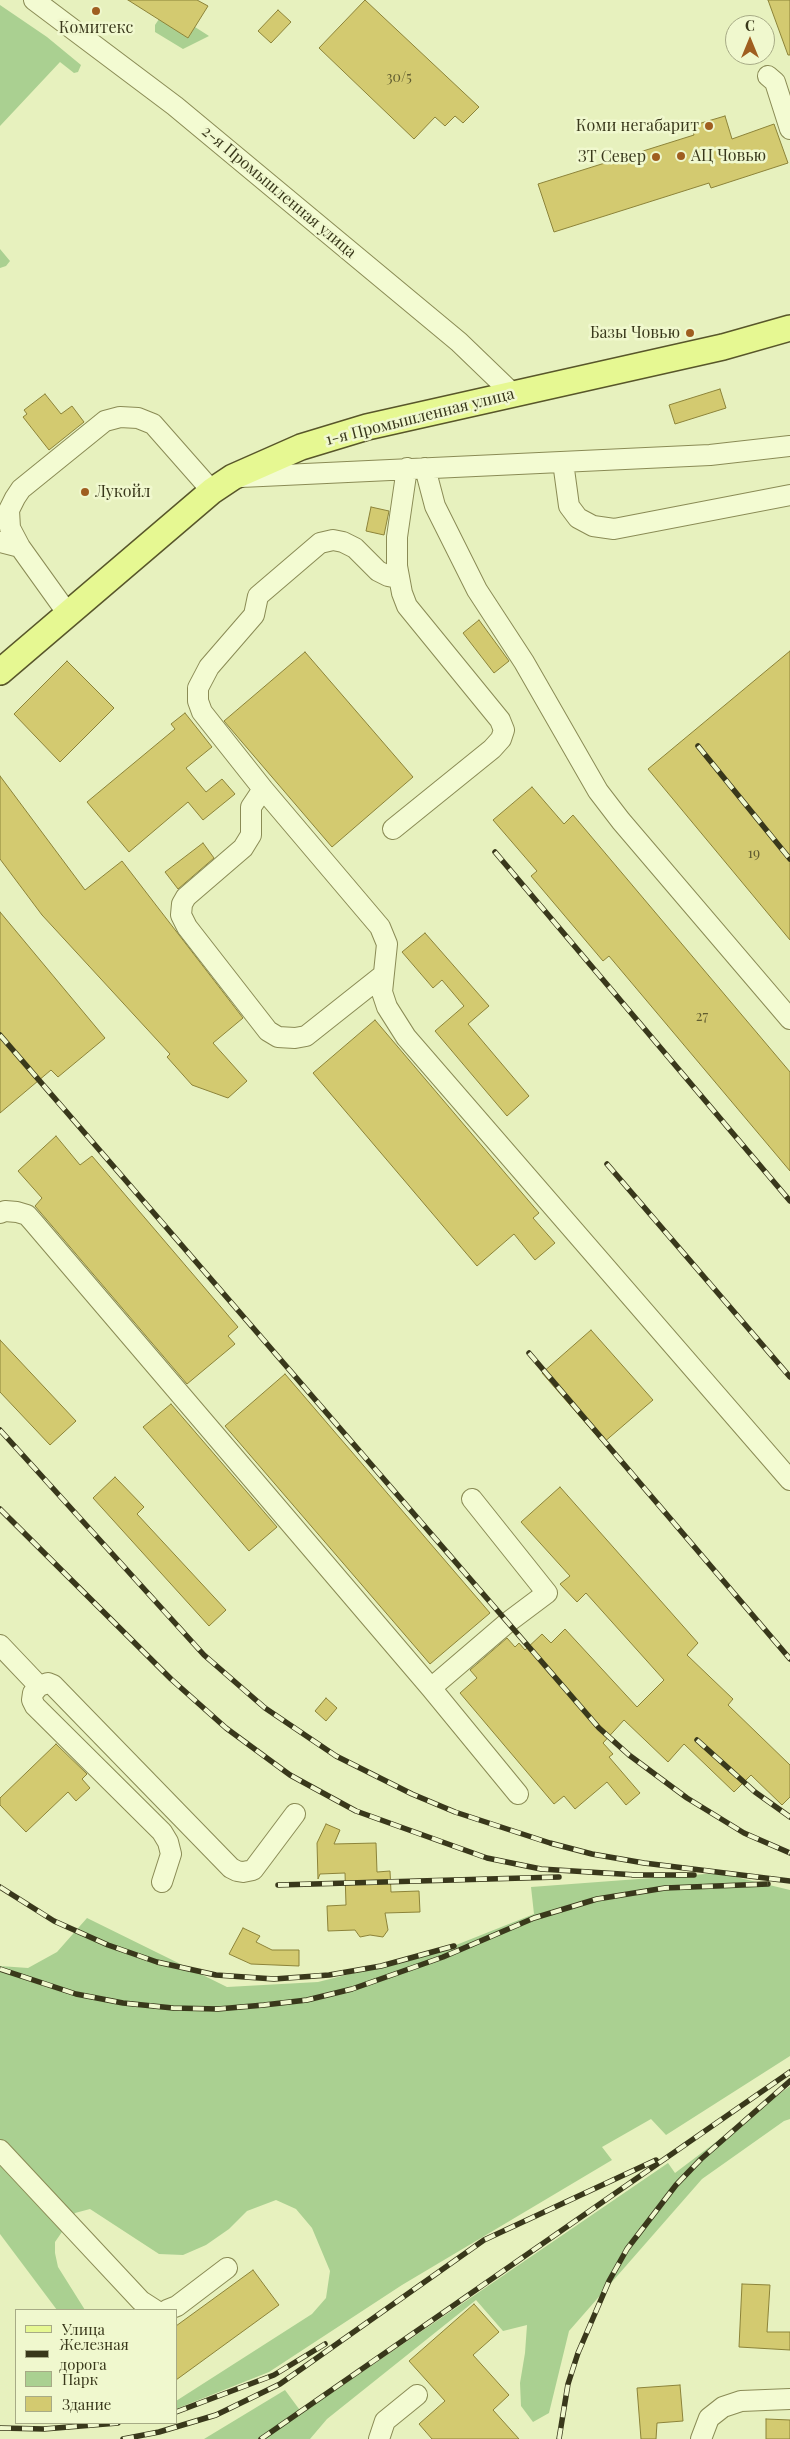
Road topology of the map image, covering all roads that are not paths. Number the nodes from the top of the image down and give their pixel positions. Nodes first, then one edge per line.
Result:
1 (34, 0) edge
2 (768, 76) dead end
3 (790, 129) edge
4 (790, 328) edge
5 (514, 394) junction
6 (790, 446) edge
7 (563, 462) junction
8 (416, 468) junction
9 (233, 477) junction
10 (212, 491) junction
11 (790, 495) edge
12 (0, 542) edge
13 (20, 546) junction
14 (398, 578) junction
15 (68, 614) junction
16 (0, 672) edge
17 (263, 788) junction
18 (392, 829) dead end
19 (383, 975) junction
20 (790, 1019) edge
21 (0, 1213) edge
22 (790, 1480) edge
23 (472, 1499) dead end
24 (0, 1645) edge
25 (39, 1686) junction
26 (430, 1688) junction
27 (518, 1794) dead end
28 (294, 1814) dead end
29 (162, 1882) dead end
30 (0, 2150) edge
31 (227, 2268) dead end
32 (153, 2309) edge
33 (170, 2309) edge
34 (417, 2395) dead end
35 (790, 2399) edge
36 (379, 2439) edge
37 (701, 2439) edge

1 - 5 street, 2-я Промышленная улица
2 - 3 street
4 - 5 main road, 1-я Промышленная улица
5 - 9 main road, 1-я Промышленная улица
6 - 7 street
7 - 8 street
7 - 11 street
8 - 9 street
8 - 14 street
8 - 20 street
9 - 10 main road, 1-я Промышленная улица
10 - 13 street
10 - 15 main road, 1-я Промышленная улица
12 - 13 street
13 - 15 street
14 - 17 street
14 - 18 street
15 - 16 main road, 1-я Промышленная улица
17 - 19 street
17 - 19 street
19 - 22 street
21 - 26 street
23 - 26 street
24 - 25 street
25 - 28 street
25 - 29 street
26 - 27 street
30 - 32 street
31 - 33 street
34 - 36 street
35 - 37 street

